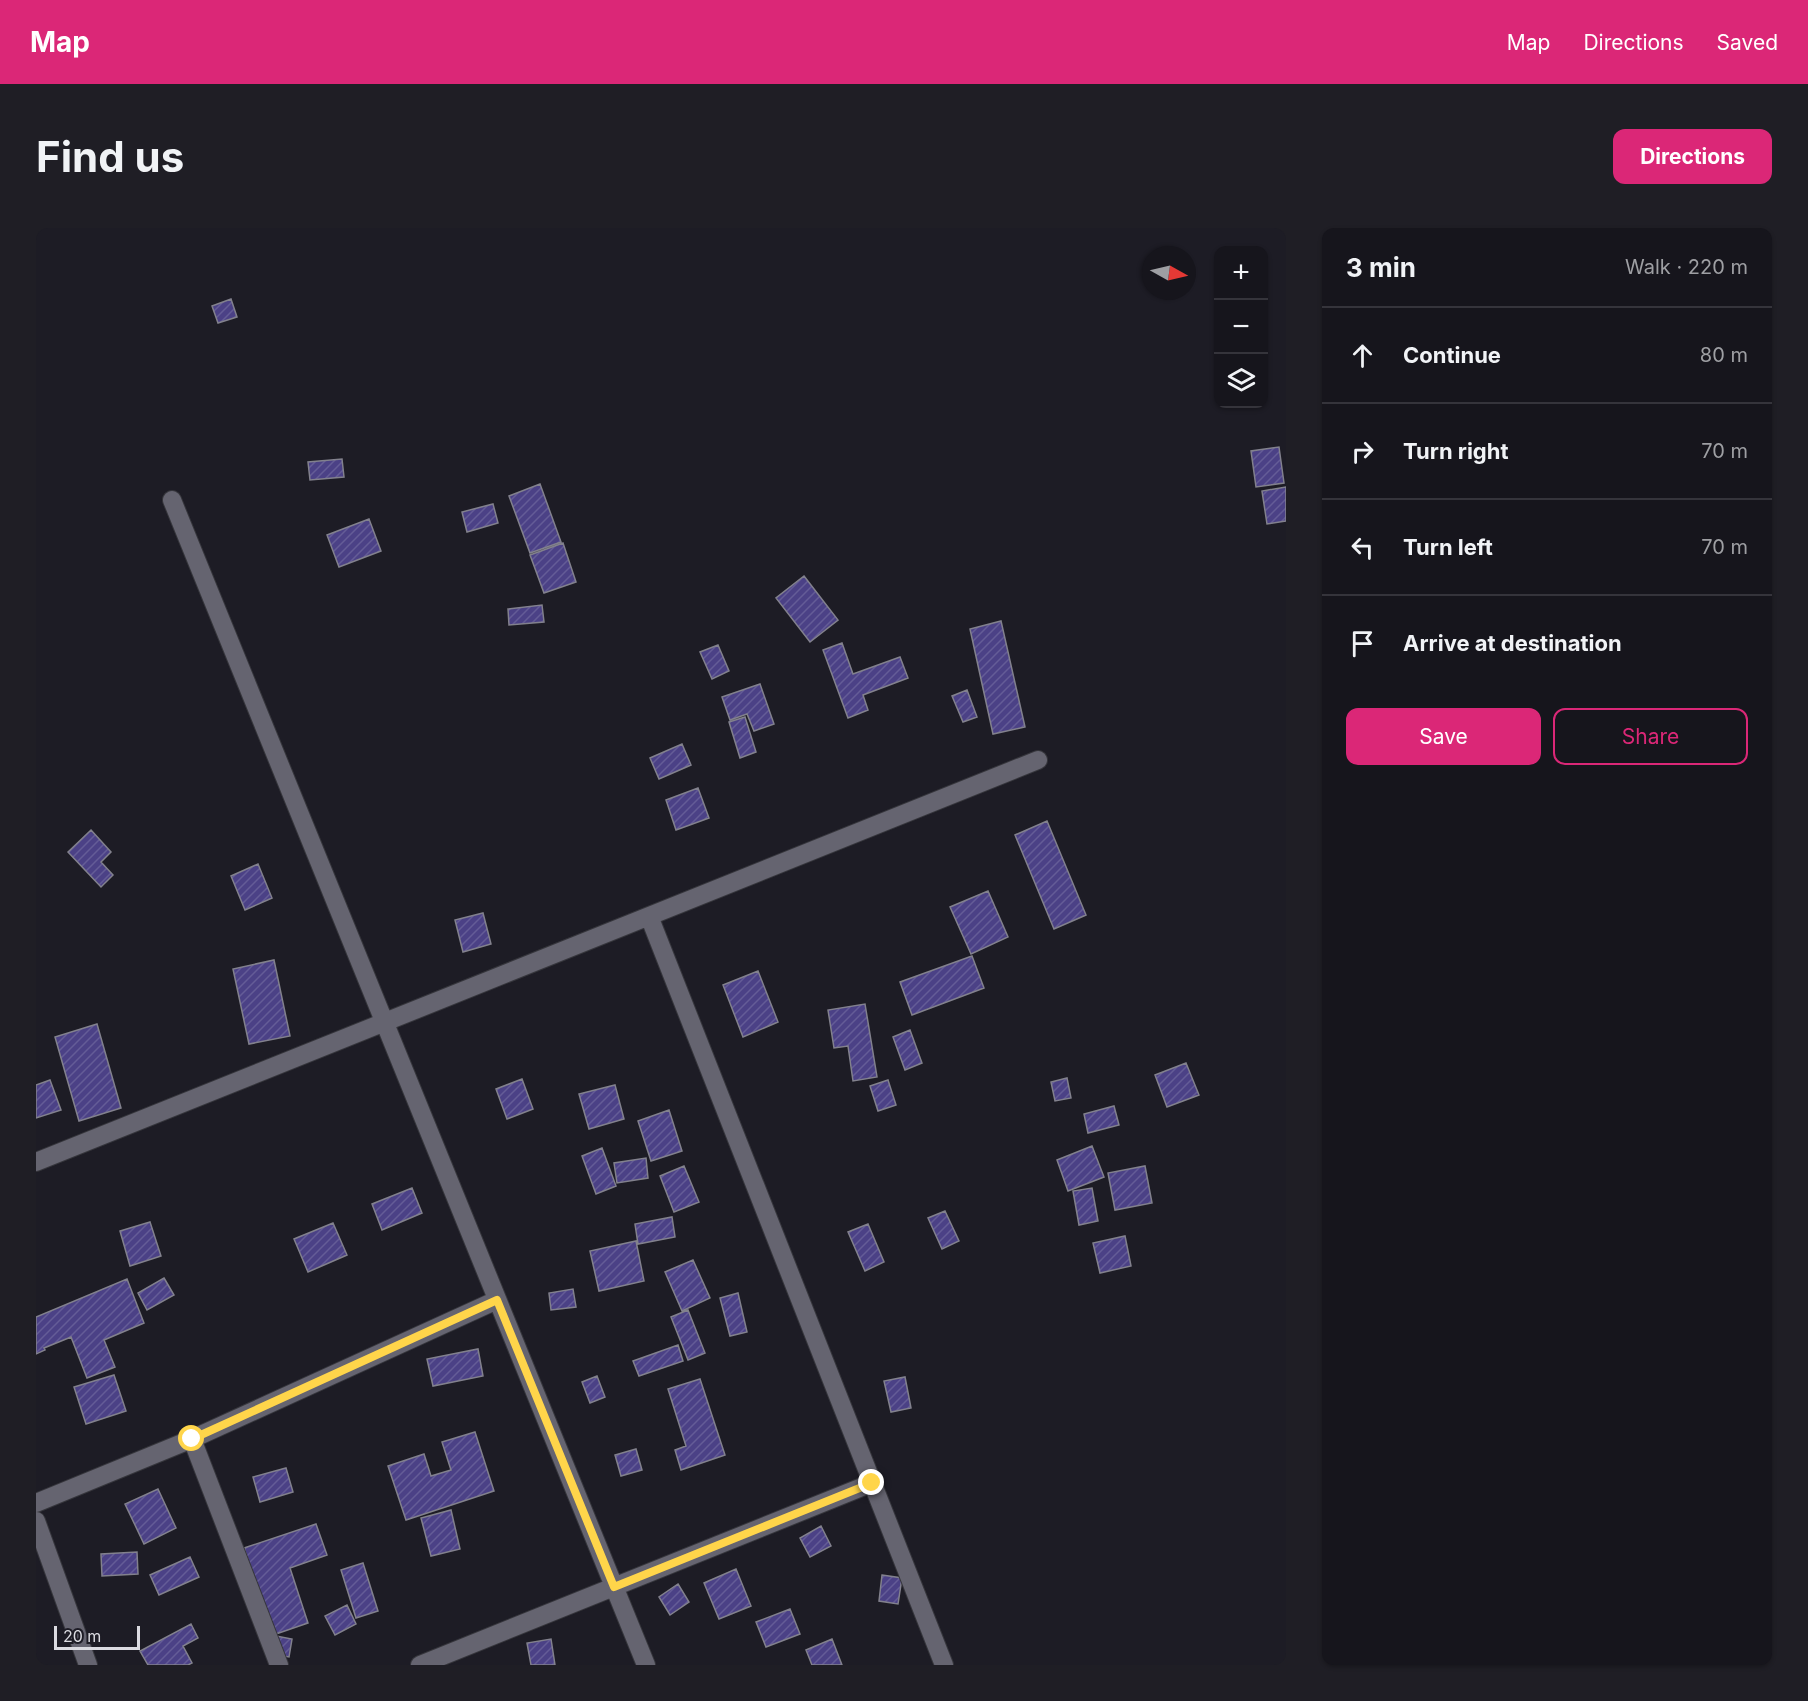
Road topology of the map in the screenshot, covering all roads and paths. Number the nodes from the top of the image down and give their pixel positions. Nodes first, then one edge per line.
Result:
1 (172, 500) dead end
2 (1038, 760) dead end
3 (649, 916) junction
4 (385, 1022) junction
5 (36, 1162) edge
6 (497, 1300) junction
7 (192, 1439) junction
8 (872, 1483) junction
9 (36, 1503) edge
10 (36, 1521) edge
11 (614, 1587) junction
12 (88, 1665) edge
13 (279, 1665) edge
14 (420, 1665) edge
15 (646, 1665) edge
16 (944, 1665) edge

1 - 4 street
2 - 3 street
3 - 4 street
3 - 8 street
4 - 5 street
4 - 6 street
6 - 7 street
6 - 11 street
7 - 9 street
7 - 13 street
8 - 11 street
8 - 16 street
10 - 12 street
11 - 14 street
11 - 15 street

